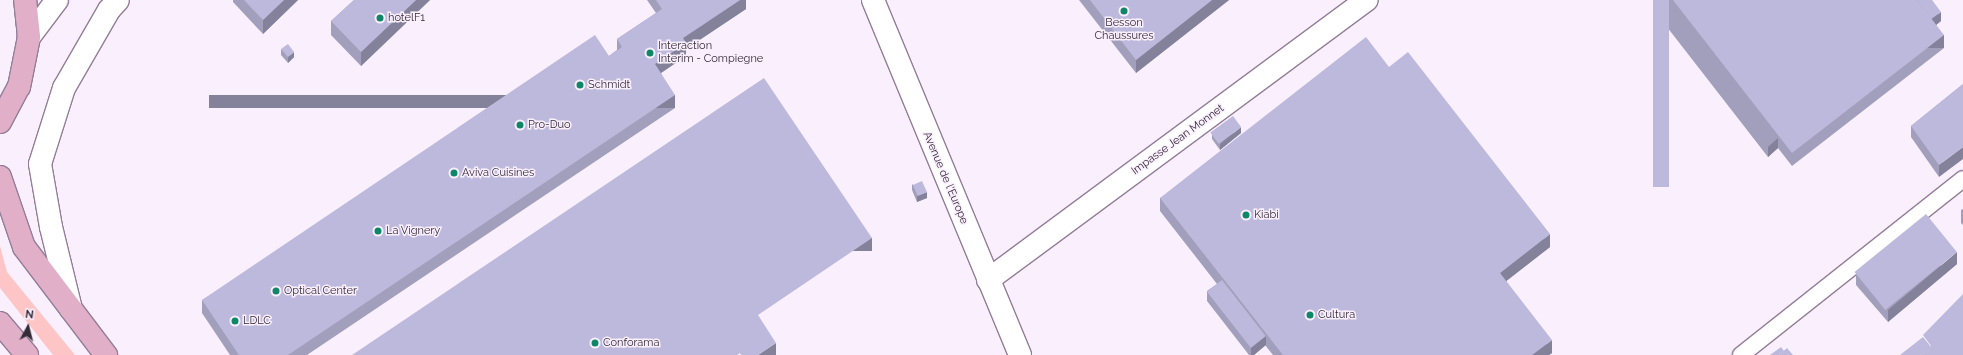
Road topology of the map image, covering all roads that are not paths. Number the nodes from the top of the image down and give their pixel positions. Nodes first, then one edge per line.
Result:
1 (25, 0) edge
2 (57, 0) edge
3 (118, 0) edge
4 (873, 0) edge
5 (1367, 0) edge
6 (29, 37) junction
7 (0, 122) edge
8 (0, 177) edge
9 (1963, 179) edge
10 (988, 280) junction
11 (71, 308) junction
12 (0, 323) edge
13 (26, 355) edge
14 (106, 355) edge
15 (1020, 355) edge
16 (1741, 355) edge

1 - 6 main road
2 - 6 street
3 - 11 street
4 - 10 street, Avenue de l'Europe
5 - 10 street, Impasse Jean Monnet
6 - 7 main road
8 - 11 main road
9 - 16 lane
10 - 15 street, Avenue de l'Europe
11 - 14 main road
12 - 13 main road

